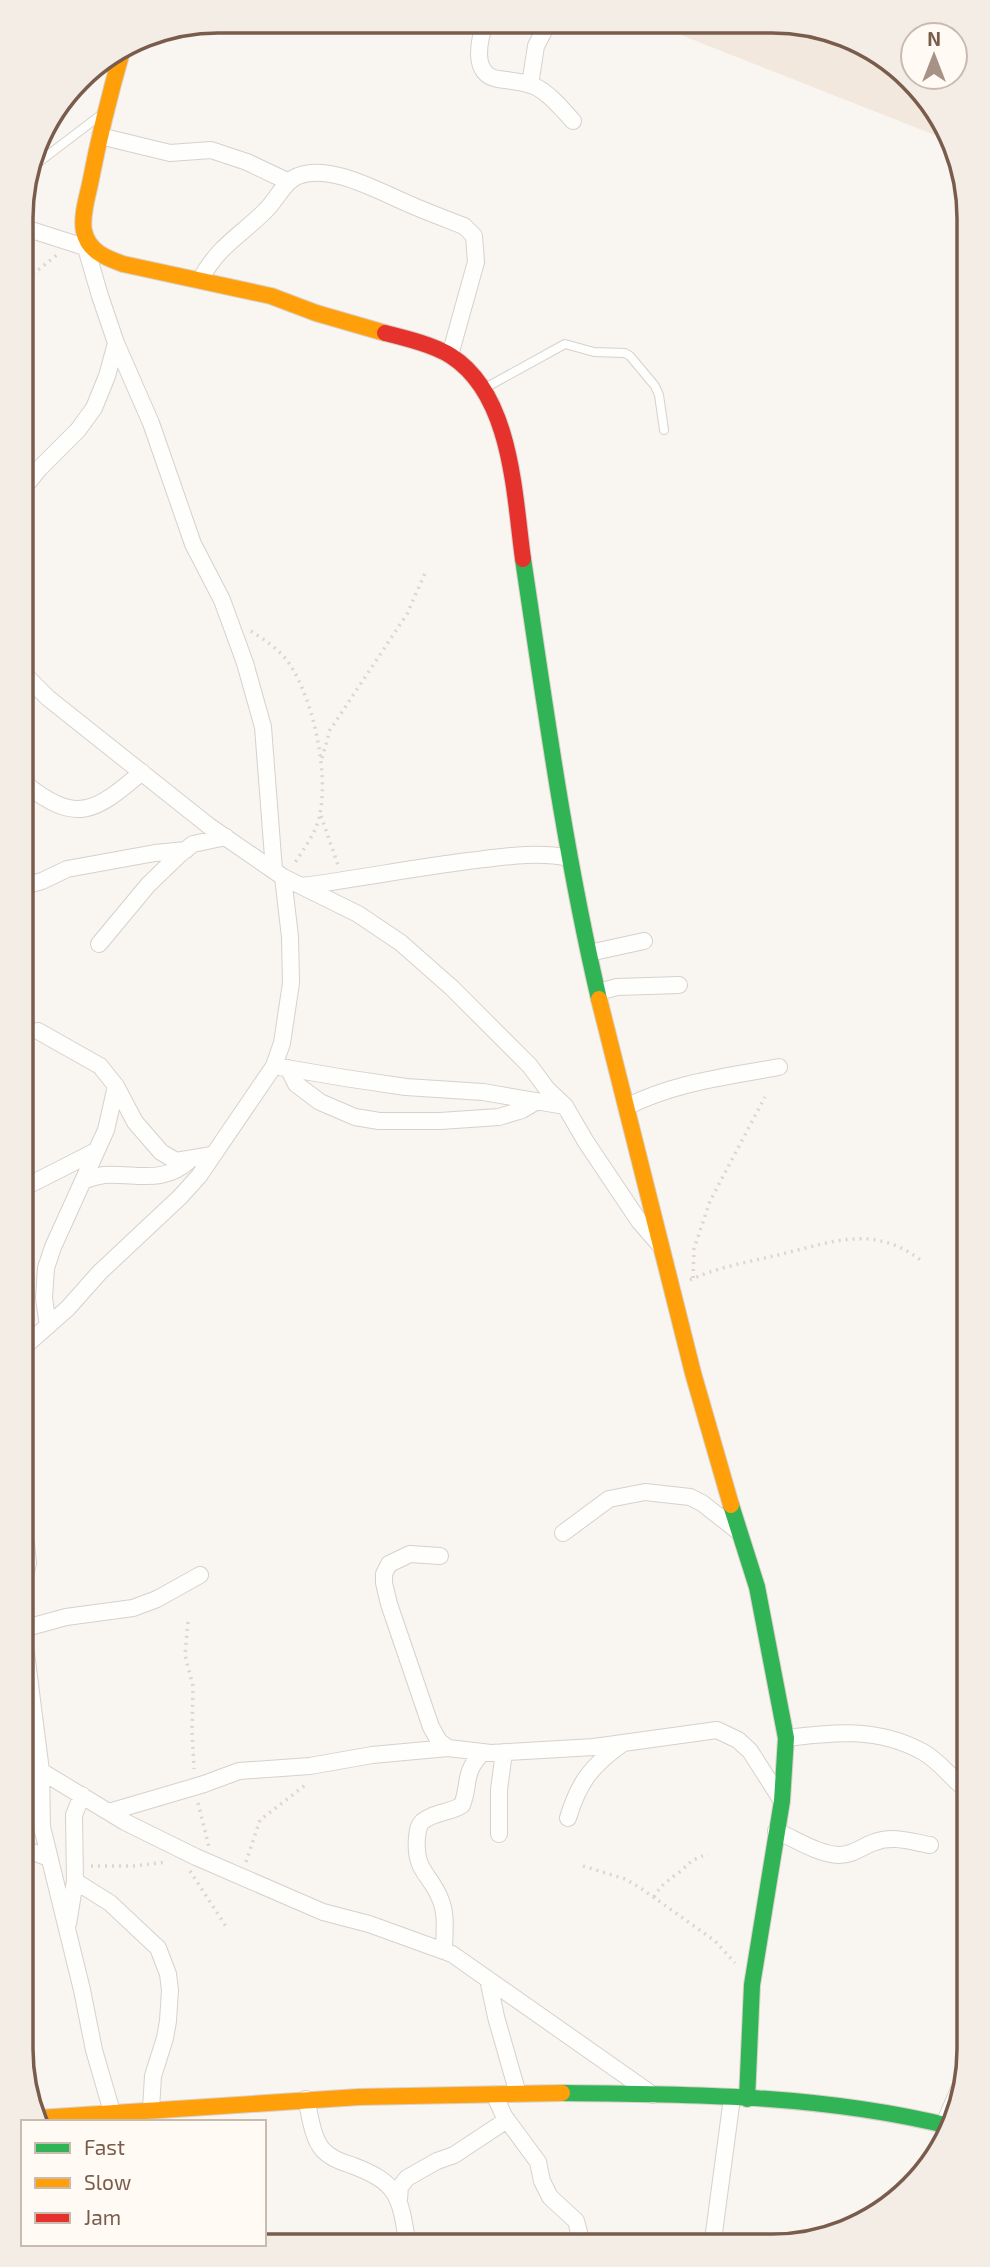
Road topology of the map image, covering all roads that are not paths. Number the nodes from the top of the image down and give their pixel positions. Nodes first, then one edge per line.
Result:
1 (482, 33) edge
2 (543, 33) edge
3 (119, 63) edge
4 (530, 85) junction
5 (104, 112) junction
6 (573, 121) dead end
7 (100, 136) junction
8 (44, 158) edge
9 (289, 182) junction
10 (34, 231) edge
11 (91, 249) junction
12 (200, 280) junction
13 (116, 343) junction
14 (450, 355) junction
15 (483, 390) junction
16 (664, 430) dead end
17 (34, 475) edge
18 (34, 684) edge
19 (142, 772) junction
20 (34, 789) edge
21 (226, 837) junction
22 (186, 850) junction
23 (570, 858) junction
24 (281, 875) junction
25 (34, 883) edge
26 (302, 886) junction
27 (644, 941) dead end
28 (99, 944) dead end
29 (589, 953) junction
30 (678, 985) dead end
31 (598, 992) junction
32 (38, 1031) dead end
33 (281, 1067) junction
34 (779, 1067) dead end
35 (116, 1086) junction
36 (537, 1101) junction
37 (565, 1106) junction
38 (626, 1108) junction
39 (96, 1151) junction
40 (212, 1155) junction
41 (190, 1159) junction
42 (83, 1181) junction
43 (33, 1183) edge
44 (662, 1247) junction
45 (48, 1326) junction
46 (33, 1339) edge
47 (739, 1532) junction
48 (563, 1533) dead end
49 (440, 1556) dead end
50 (200, 1575) dead end
51 (33, 1626) edge
52 (33, 1710) edge
53 (786, 1738) junction
54 (624, 1742) junction
55 (448, 1748) junction
56 (483, 1752) junction
57 (504, 1752) junction
58 (41, 1771) junction
59 (956, 1779) edge
60 (82, 1796) junction
61 (782, 1801) junction
62 (109, 1812) junction
63 (568, 1818) dead end
64 (34, 1829) edge
65 (776, 1831) junction
66 (499, 1834) dead end
67 (930, 1845) dead end
68 (33, 1852) edge
69 (49, 1858) junction
70 (75, 1873) junction
71 (67, 1928) junction
72 (444, 1951) junction
73 (488, 1979) junction
74 (494, 2094) junction
75 (518, 2094) junction
76 (653, 2095) junction
77 (740, 2098) junction
78 (306, 2099) junction
79 (151, 2109) junction
80 (113, 2112) junction
81 (46, 2117) edge
82 (507, 2120) junction
83 (941, 2124) edge
84 (399, 2199) junction
85 (406, 2234) edge
86 (579, 2234) edge
87 (714, 2234) edge

1 - 4 street
2 - 4 street
3 - 5 street
4 - 6 street
5 - 7 street
5 - 8 lane
7 - 9 street
7 - 11 street
9 - 12 street
9 - 14 street
10 - 11 street
11 - 12 street
11 - 13 street
12 - 14 street
13 - 17 street
13 - 24 street
14 - 15 street
15 - 16 lane
15 - 23 street
18 - 19 street
19 - 20 street
19 - 21 street
21 - 22 street
21 - 24 street
22 - 25 street
22 - 28 street
23 - 26 street
23 - 29 street
24 - 26 street
24 - 33 street
26 - 37 street
27 - 29 street
29 - 31 street
30 - 31 street
31 - 38 street
32 - 35 street
33 - 36 street
33 - 36 street
33 - 40 street
34 - 38 street
35 - 39 street
35 - 41 street
36 - 37 street
37 - 44 street
38 - 44 street
39 - 42 street
39 - 43 street
40 - 41 street
40 - 45 street
41 - 42 street
42 - 45 street
44 - 47 street
45 - 46 street
47 - 48 street
47 - 53 street
49 - 55 street
50 - 51 street
52 - 58 street
53 - 59 street
53 - 61 street
54 - 57 street
54 - 61 street
54 - 63 street
55 - 56 street
55 - 62 street
56 - 57 street
56 - 72 street
57 - 66 street
58 - 60 street
58 - 64 street
60 - 62 street
60 - 70 street
61 - 65 street
62 - 72 street
64 - 69 street
65 - 67 street
65 - 77 street
68 - 69 street
69 - 71 street
70 - 71 street
70 - 79 street
71 - 80 street
72 - 73 street
73 - 75 street
73 - 76 street
74 - 75 street
74 - 78 street
74 - 82 street
75 - 76 street
76 - 77 street
77 - 83 street
77 - 87 street
78 - 79 street
78 - 84 street
79 - 80 street
80 - 81 street
82 - 84 street
82 - 86 street
84 - 85 street

